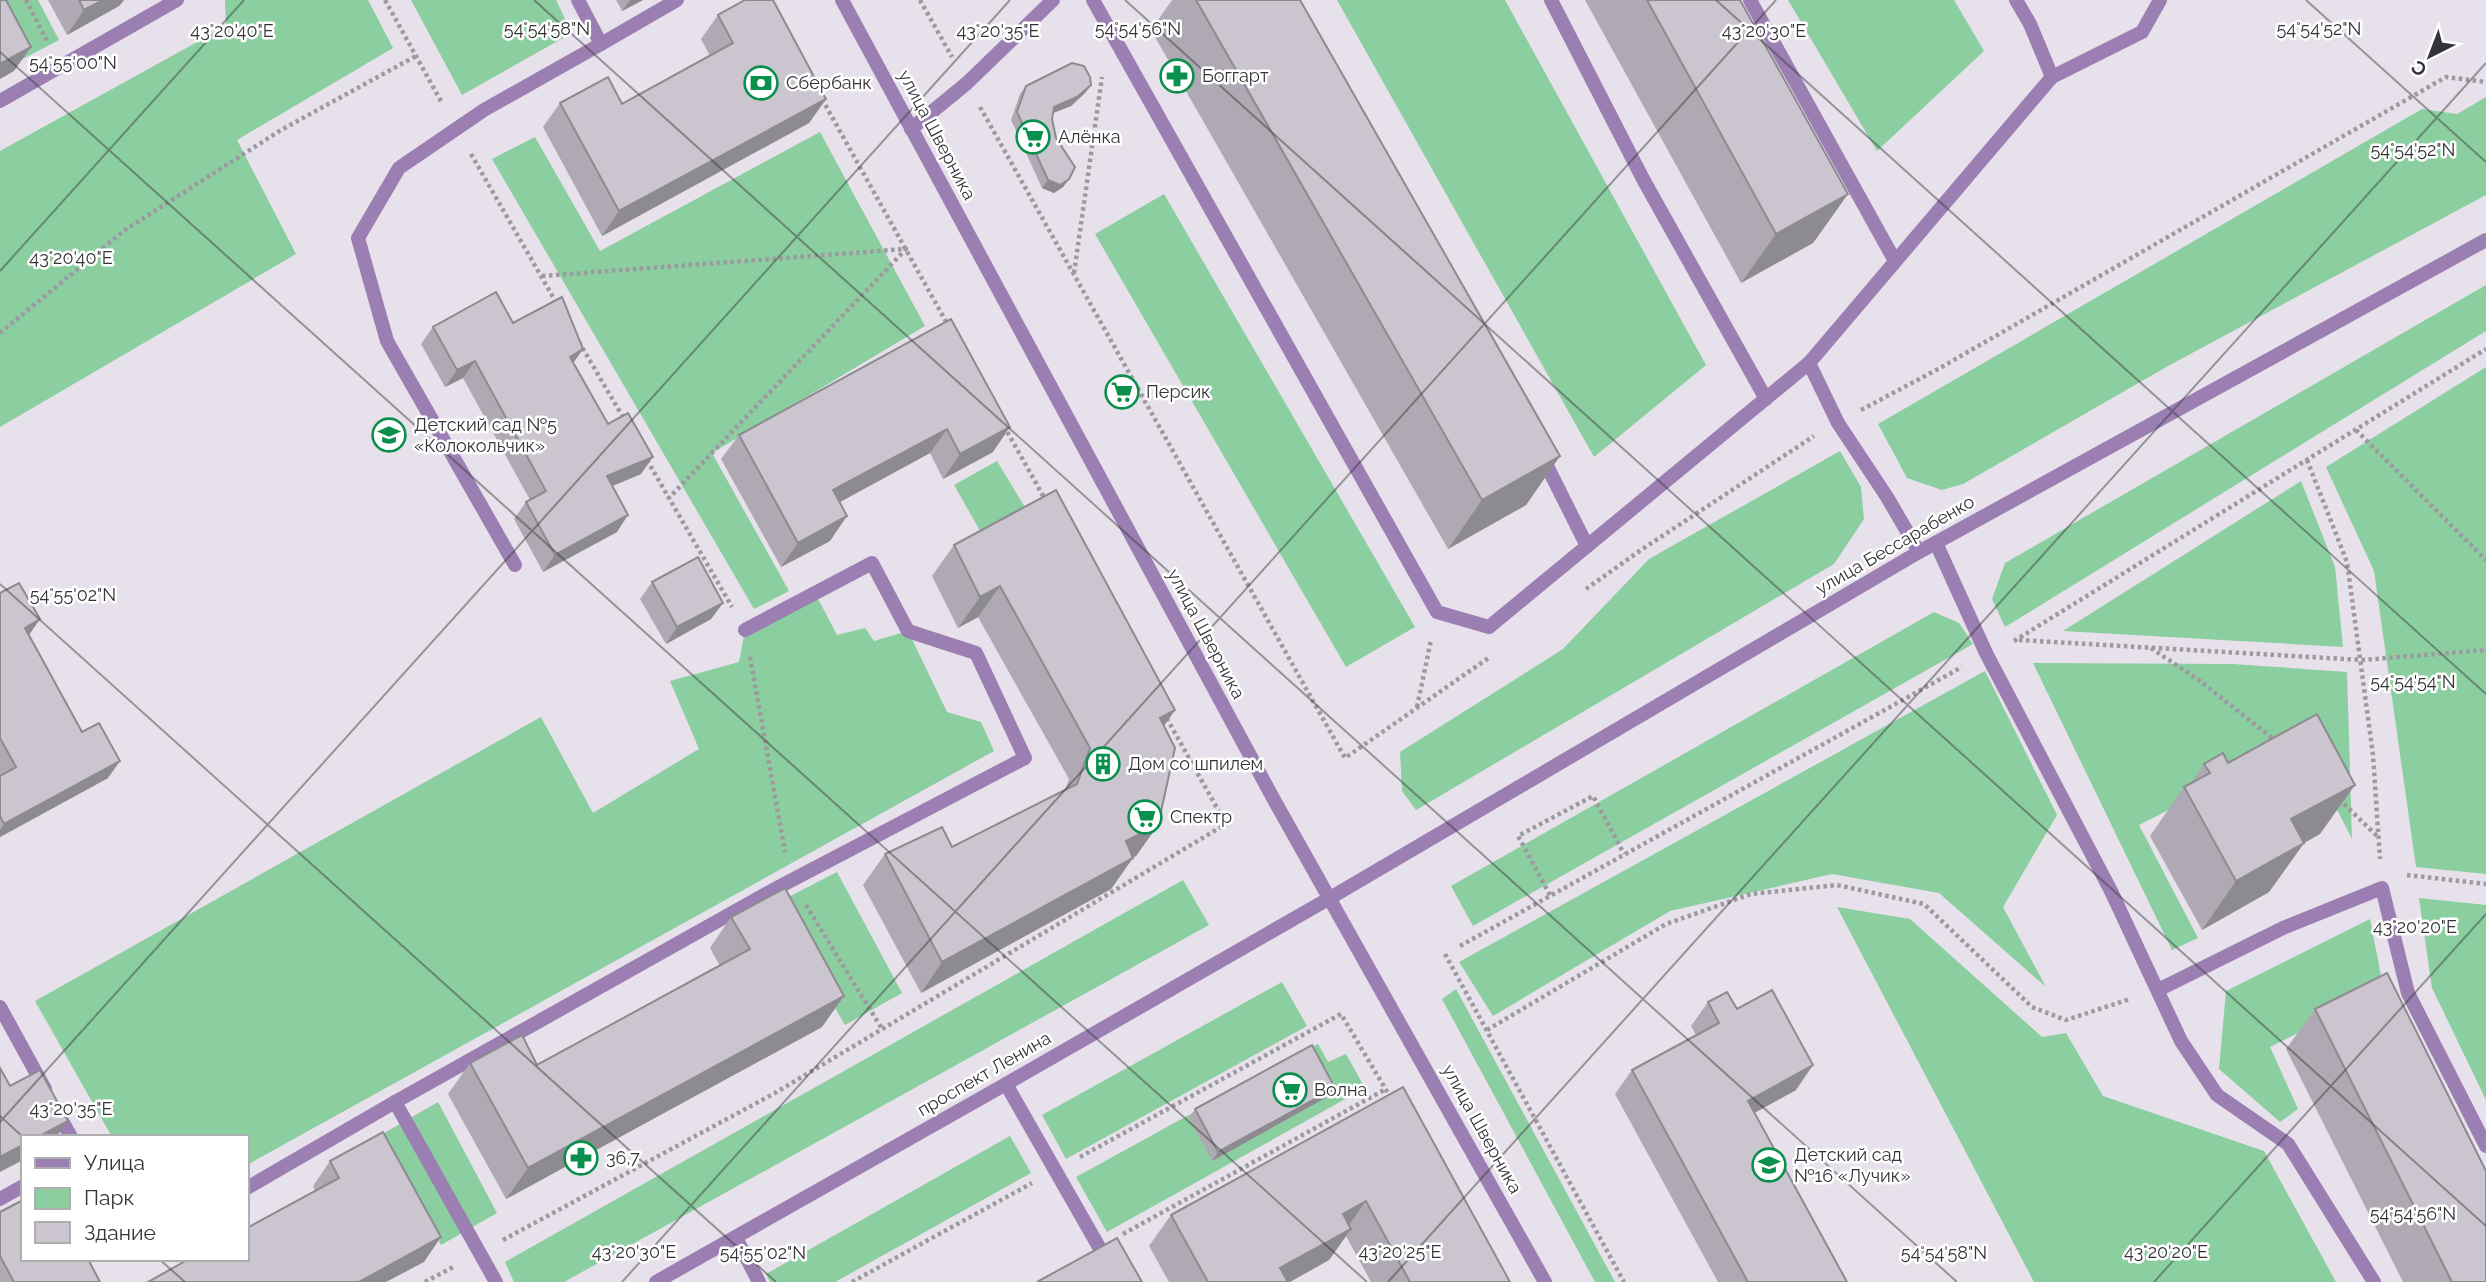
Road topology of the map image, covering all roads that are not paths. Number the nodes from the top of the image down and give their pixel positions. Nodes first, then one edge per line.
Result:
1 (177, 0) edge
2 (578, 0) edge
3 (677, 0) edge
4 (842, 0) edge
5 (1053, 0) edge
6 (1094, 0) edge
7 (1551, 0) edge
8 (1750, 0) edge
9 (2016, 0) edge
10 (2160, 0) edge
11 (601, 44) junction
12 (2052, 77) junction
13 (0, 101) edge
14 (911, 129) junction
15 (2486, 240) edge
16 (1895, 261) junction
17 (1808, 363) junction
18 (1766, 399) junction
19 (1533, 438) edge
20 (1936, 542) junction
21 (1587, 546) junction
22 (1919, 552) junction
23 (515, 565) dead end
24 (745, 630) road end
25 (1330, 898) junction
26 (2158, 990) junction
27 (0, 1007) edge
28 (1006, 1084) junction
29 (395, 1102) junction
30 (70, 1135) edge
31 (2486, 1146) edge
32 (21, 1187) edge
33 (248, 1187) edge
34 (0, 1199) edge
35 (736, 1238) junction
36 (496, 1282) edge
37 (656, 1282) edge
38 (759, 1282) edge
39 (1119, 1282) edge
40 (1545, 1282) edge
41 (2374, 1282) edge

1 - 13 street
2 - 11 street
3 - 11 street
4 - 14 street, улица Шверника
5 - 14 street
6 - 21 street
7 - 18 street
8 - 16 street
9 - 12 street
10 - 12 street
11 - 23 street
12 - 16 street
14 - 25 street, улица Шверника
15 - 20 street, улица Бессарабенко
16 - 17 street
17 - 18 street
17 - 22 street
18 - 21 street
19 - 21 street
20 - 22 street, улица Бессарабенко
20 - 26 street
22 - 25 street, улица Бессарабенко
24 - 29 street
25 - 28 street, проспект Ленина
25 - 40 street, улица Шверника
26 - 31 street
26 - 41 street
27 - 30 street
28 - 35 street, проспект Ленина
28 - 39 street
29 - 33 street
29 - 36 street
32 - 34 street
35 - 37 street, проспект Ленина
35 - 38 street

